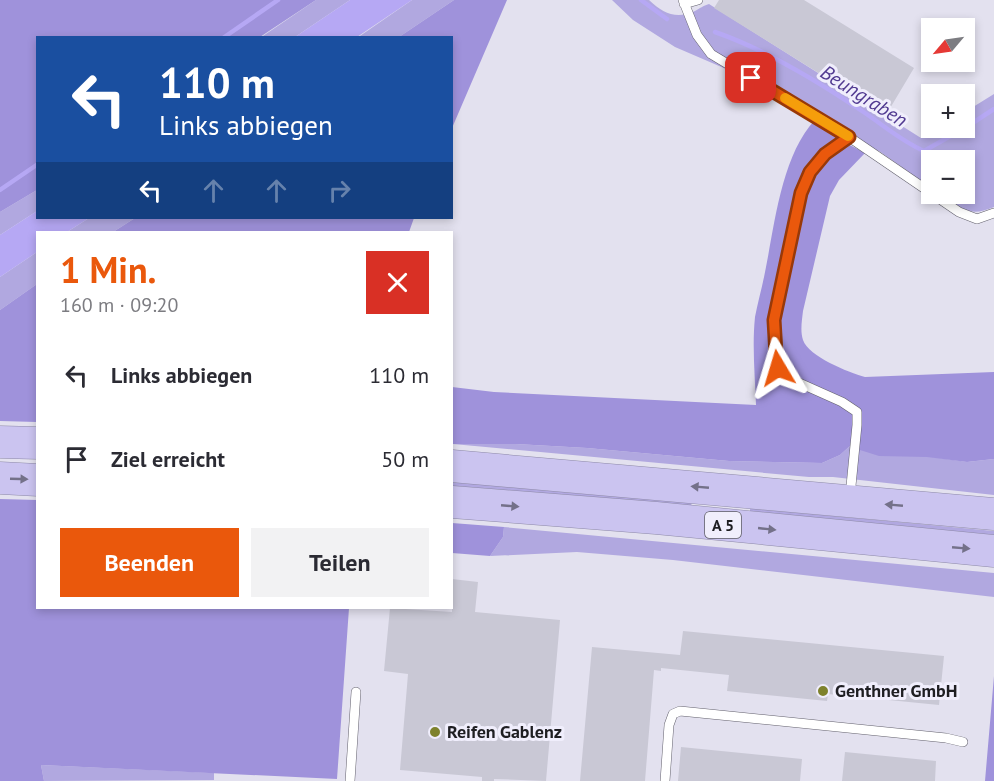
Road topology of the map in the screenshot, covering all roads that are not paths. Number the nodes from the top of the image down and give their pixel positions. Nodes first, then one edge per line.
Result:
1 (698, 0) edge
2 (684, 2) edge
3 (849, 137) junction
4 (994, 213) edge
5 (0, 442) edge
6 (36, 443) edge
7 (453, 466) edge
8 (0, 478) edge
9 (36, 480) edge
10 (453, 501) edge
11 (850, 501) junction
12 (994, 514) edge
13 (994, 551) edge
14 (356, 692) dead end
15 (963, 742) dead end
16 (350, 781) edge
17 (665, 781) edge

1 - 2 lane
2 - 3 lane
3 - 4 lane
3 - 11 lane
5 - 6 highway
11 -> 7 highway, A 5
8 -> 9 highway
10 -> 13 highway, A 5
12 -> 11 highway, A 5
14 - 16 lane
15 - 17 lane

